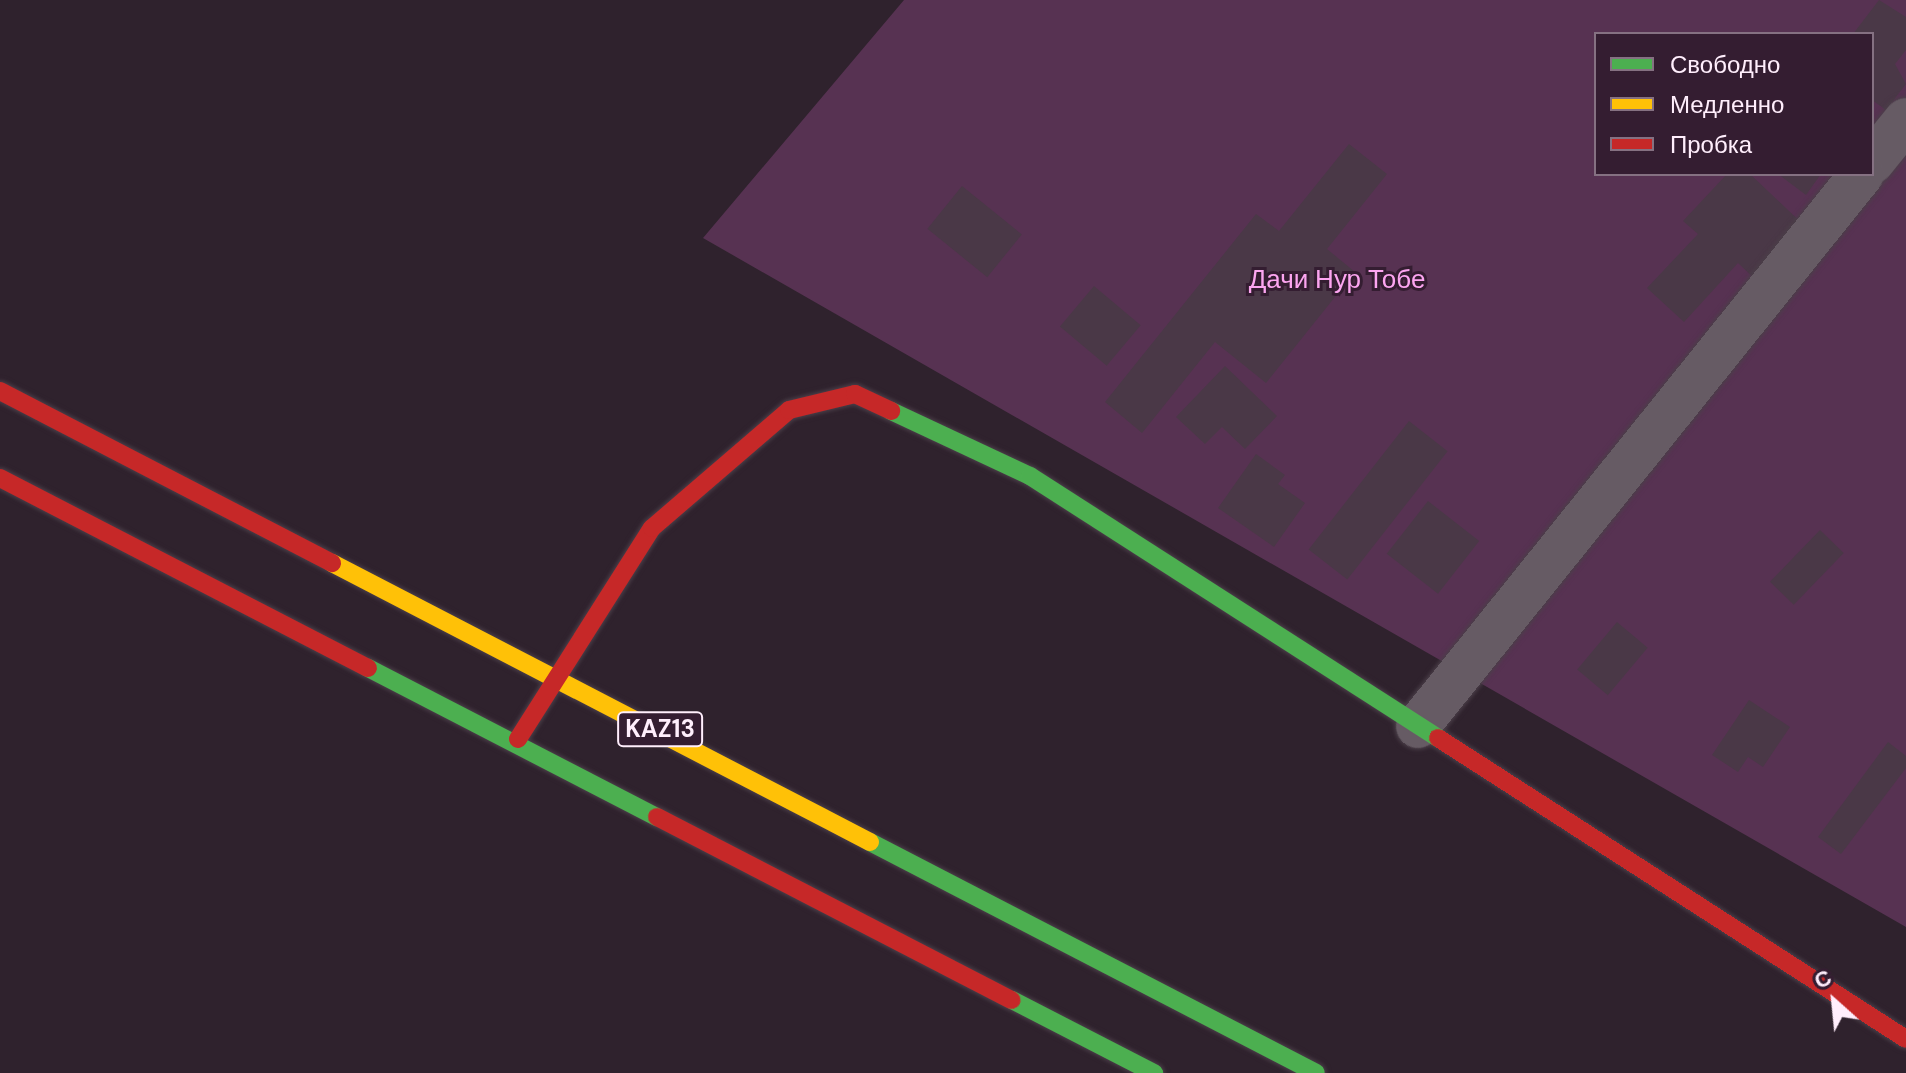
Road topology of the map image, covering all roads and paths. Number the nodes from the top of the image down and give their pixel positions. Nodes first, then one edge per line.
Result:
1 (1906, 120) edge
2 (1874, 160) edge
3 (1860, 176) edge
4 (0, 391) edge
5 (0, 478) edge
6 (554, 674) junction
7 (1418, 726) junction
8 (518, 739) junction
9 (1906, 1039) edge
10 (1154, 1073) edge
11 (1316, 1073) edge

1 - 2 street
3 - 7 street
4 - 6 main road, KAZ13
5 - 8 main road, KAZ13
6 - 7 main road
6 - 8 main road
6 - 11 main road, KAZ13
7 - 9 main road
8 - 10 main road, KAZ13

